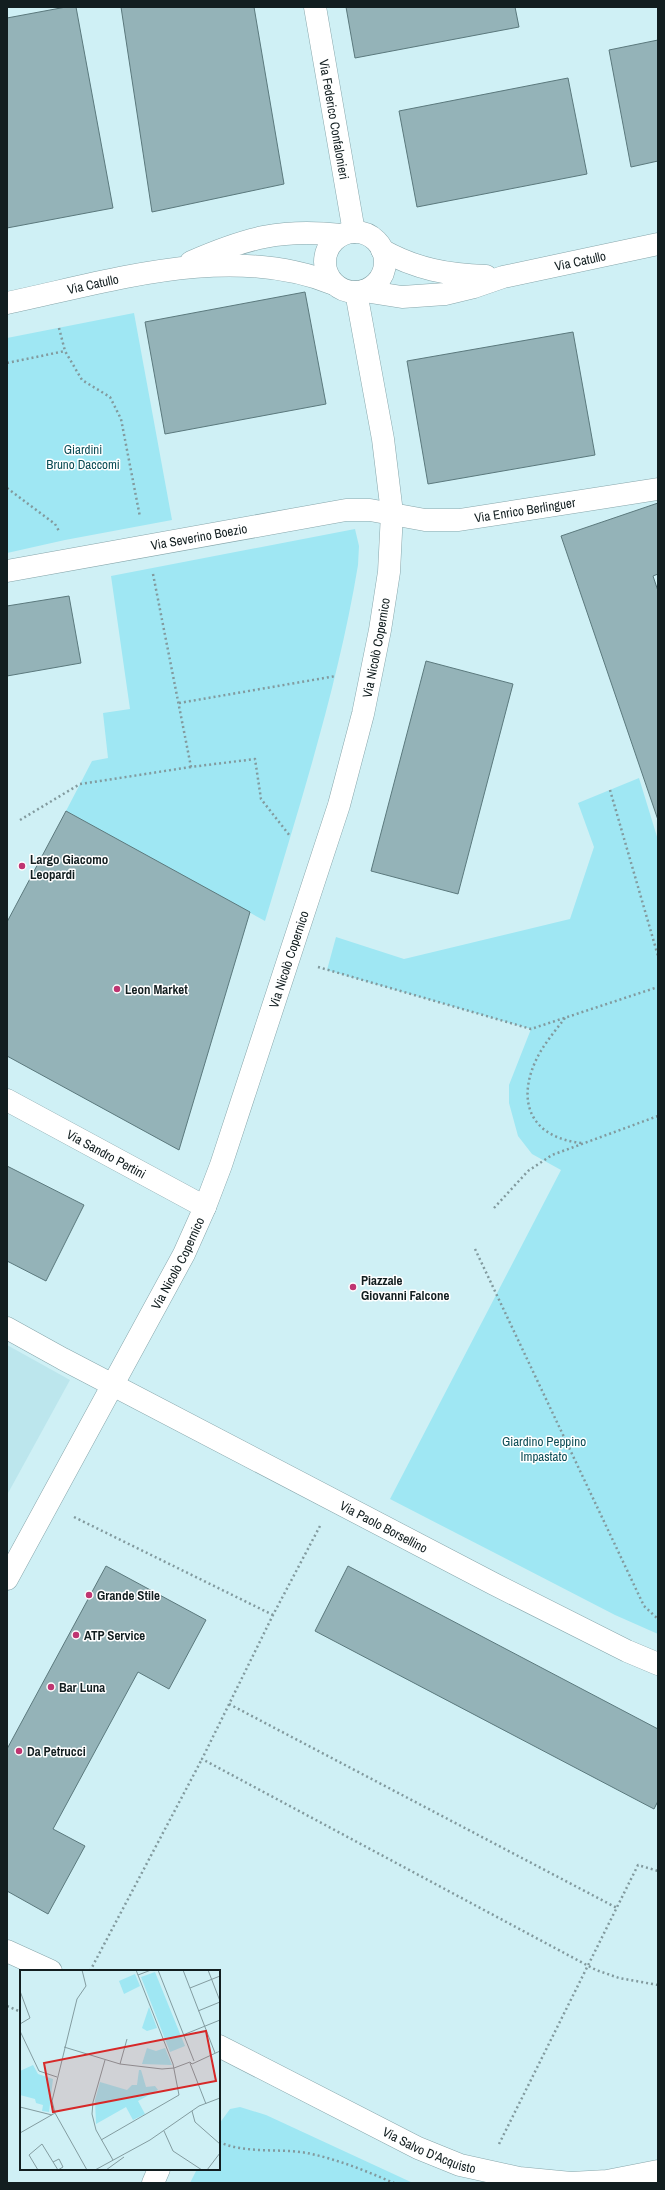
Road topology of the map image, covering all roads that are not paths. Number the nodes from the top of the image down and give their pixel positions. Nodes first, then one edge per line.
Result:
1 (314, 7) edge
2 (348, 233) junction
3 (658, 244) edge
4 (382, 250) junction
5 (179, 267) junction
6 (503, 277) junction
7 (334, 284) junction
8 (360, 292) junction
9 (7, 303) edge
10 (658, 489) edge
11 (392, 513) junction
12 (7, 571) edge
13 (7, 1100) edge
14 (206, 1207) junction
15 (7, 1328) edge
16 (113, 1384) junction
17 (7, 1579) edge
18 (658, 1664) edge
19 (7, 1952) edge
20 (49, 1970) edge
21 (220, 2047) edge
22 (159, 2170) edge
23 (658, 2171) edge
24 (153, 2183) edge

1 - 2 street, Via Federico Confalonieri
2 - 4 street
2 - 5 street, Via Catullo
2 - 7 street
3 - 6 street, Via Catullo
4 - 6 street, Via Catullo
4 - 8 street
5 - 7 street, Via Catullo
5 - 9 street, Via Catullo
6 - 8 street, Via Catullo
7 - 8 street
8 - 11 street, Via Nicolò Copernico
10 - 11 street, Via Enrico Berlinguer
11 - 12 street, Via Severino Boezio
11 - 14 street, Via Nicolò Copernico
13 - 14 street, Via Sandro Pertini
14 - 16 street, Via Nicolò Copernico
15 - 16 street, Via Paolo Borsellino
16 - 17 street, Via Nicolò Copernico
16 - 18 street, Via Paolo Borsellino
19 - 20 street
21 - 23 street, Via Salvo D'Acquisto
22 - 24 street

